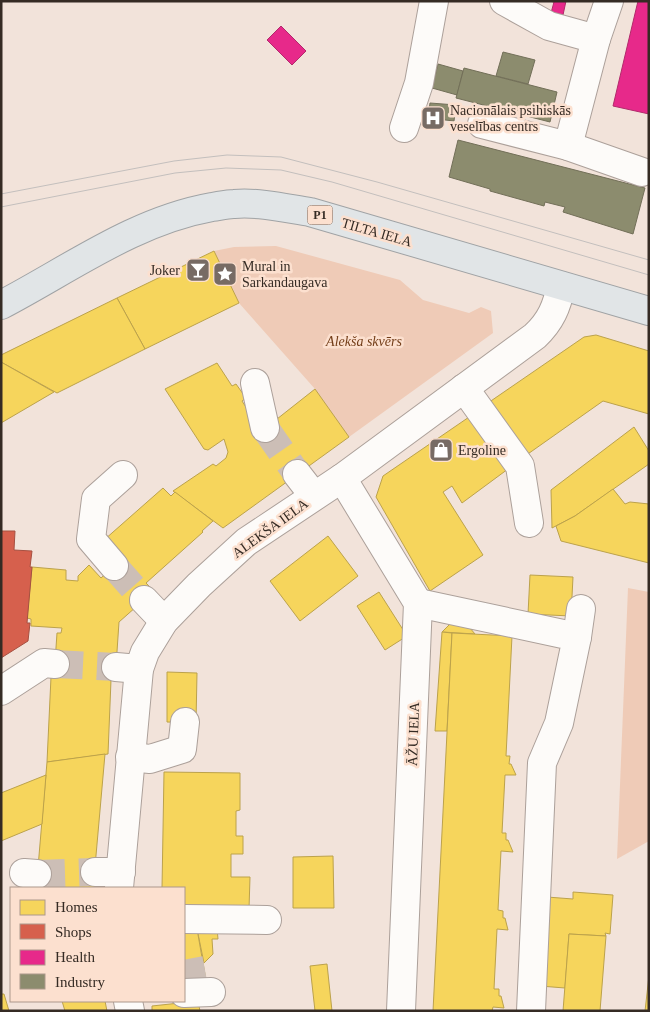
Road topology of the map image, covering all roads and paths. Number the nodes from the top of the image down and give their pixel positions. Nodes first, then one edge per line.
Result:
1 (434, 1) edge
2 (504, 1) edge
3 (608, 1) edge
4 (596, 39) junction
5 (482, 124) dead end
6 (404, 128) dead end
7 (568, 146) junction
8 (642, 172) dead end
9 (561, 286) junction
10 (1, 305) edge
11 (649, 310) edge
12 (254, 383) dead end
13 (464, 388) junction
14 (265, 428) tunnel mouth
15 (297, 474) tunnel mouth
16 (123, 475) dead end
17 (342, 478) junction
18 (314, 496) junction
19 (529, 523) dead end
20 (114, 566) tunnel mouth
21 (144, 600) tunnel mouth
22 (418, 603) junction
23 (581, 609) dead end
24 (164, 621) junction
25 (577, 637) junction
26 (55, 664) tunnel mouth
27 (1, 691) edge
28 (185, 722) dead end
29 (130, 758) junction
30 (112, 878) edge
31 (185, 919) edge
32 (267, 920) dead end
33 (212, 992) dead end
34 (185, 993) tunnel mouth
35 (401, 1011) edge
36 (531, 1011) edge

1 - 6 street
2 - 4 street
3 - 4 street
4 - 7 street
5 - 7 street
7 - 8 street
9 - 10 main road, TILTA IELA / P1
9 - 11 main road, TILTA IELA / P1
9 - 13 street, ALEKŠA IELA
12 - 14 street
13 - 17 street, ALEKŠA IELA
13 - 19 street
15 - 18 street
16 - 20 street
17 - 18 street, ALEKŠA IELA
17 - 22 street
18 - 24 street, ALEKŠA IELA
21 - 24 street
22 - 25 street
22 - 35 street, ĀŽU IELA
23 - 25 street
24 - 29 street, ALEKŠA IELA
25 - 36 street
26 - 27 street
28 - 29 street
29 - 30 street, ALEKŠA IELA
31 - 32 street
33 - 34 street

